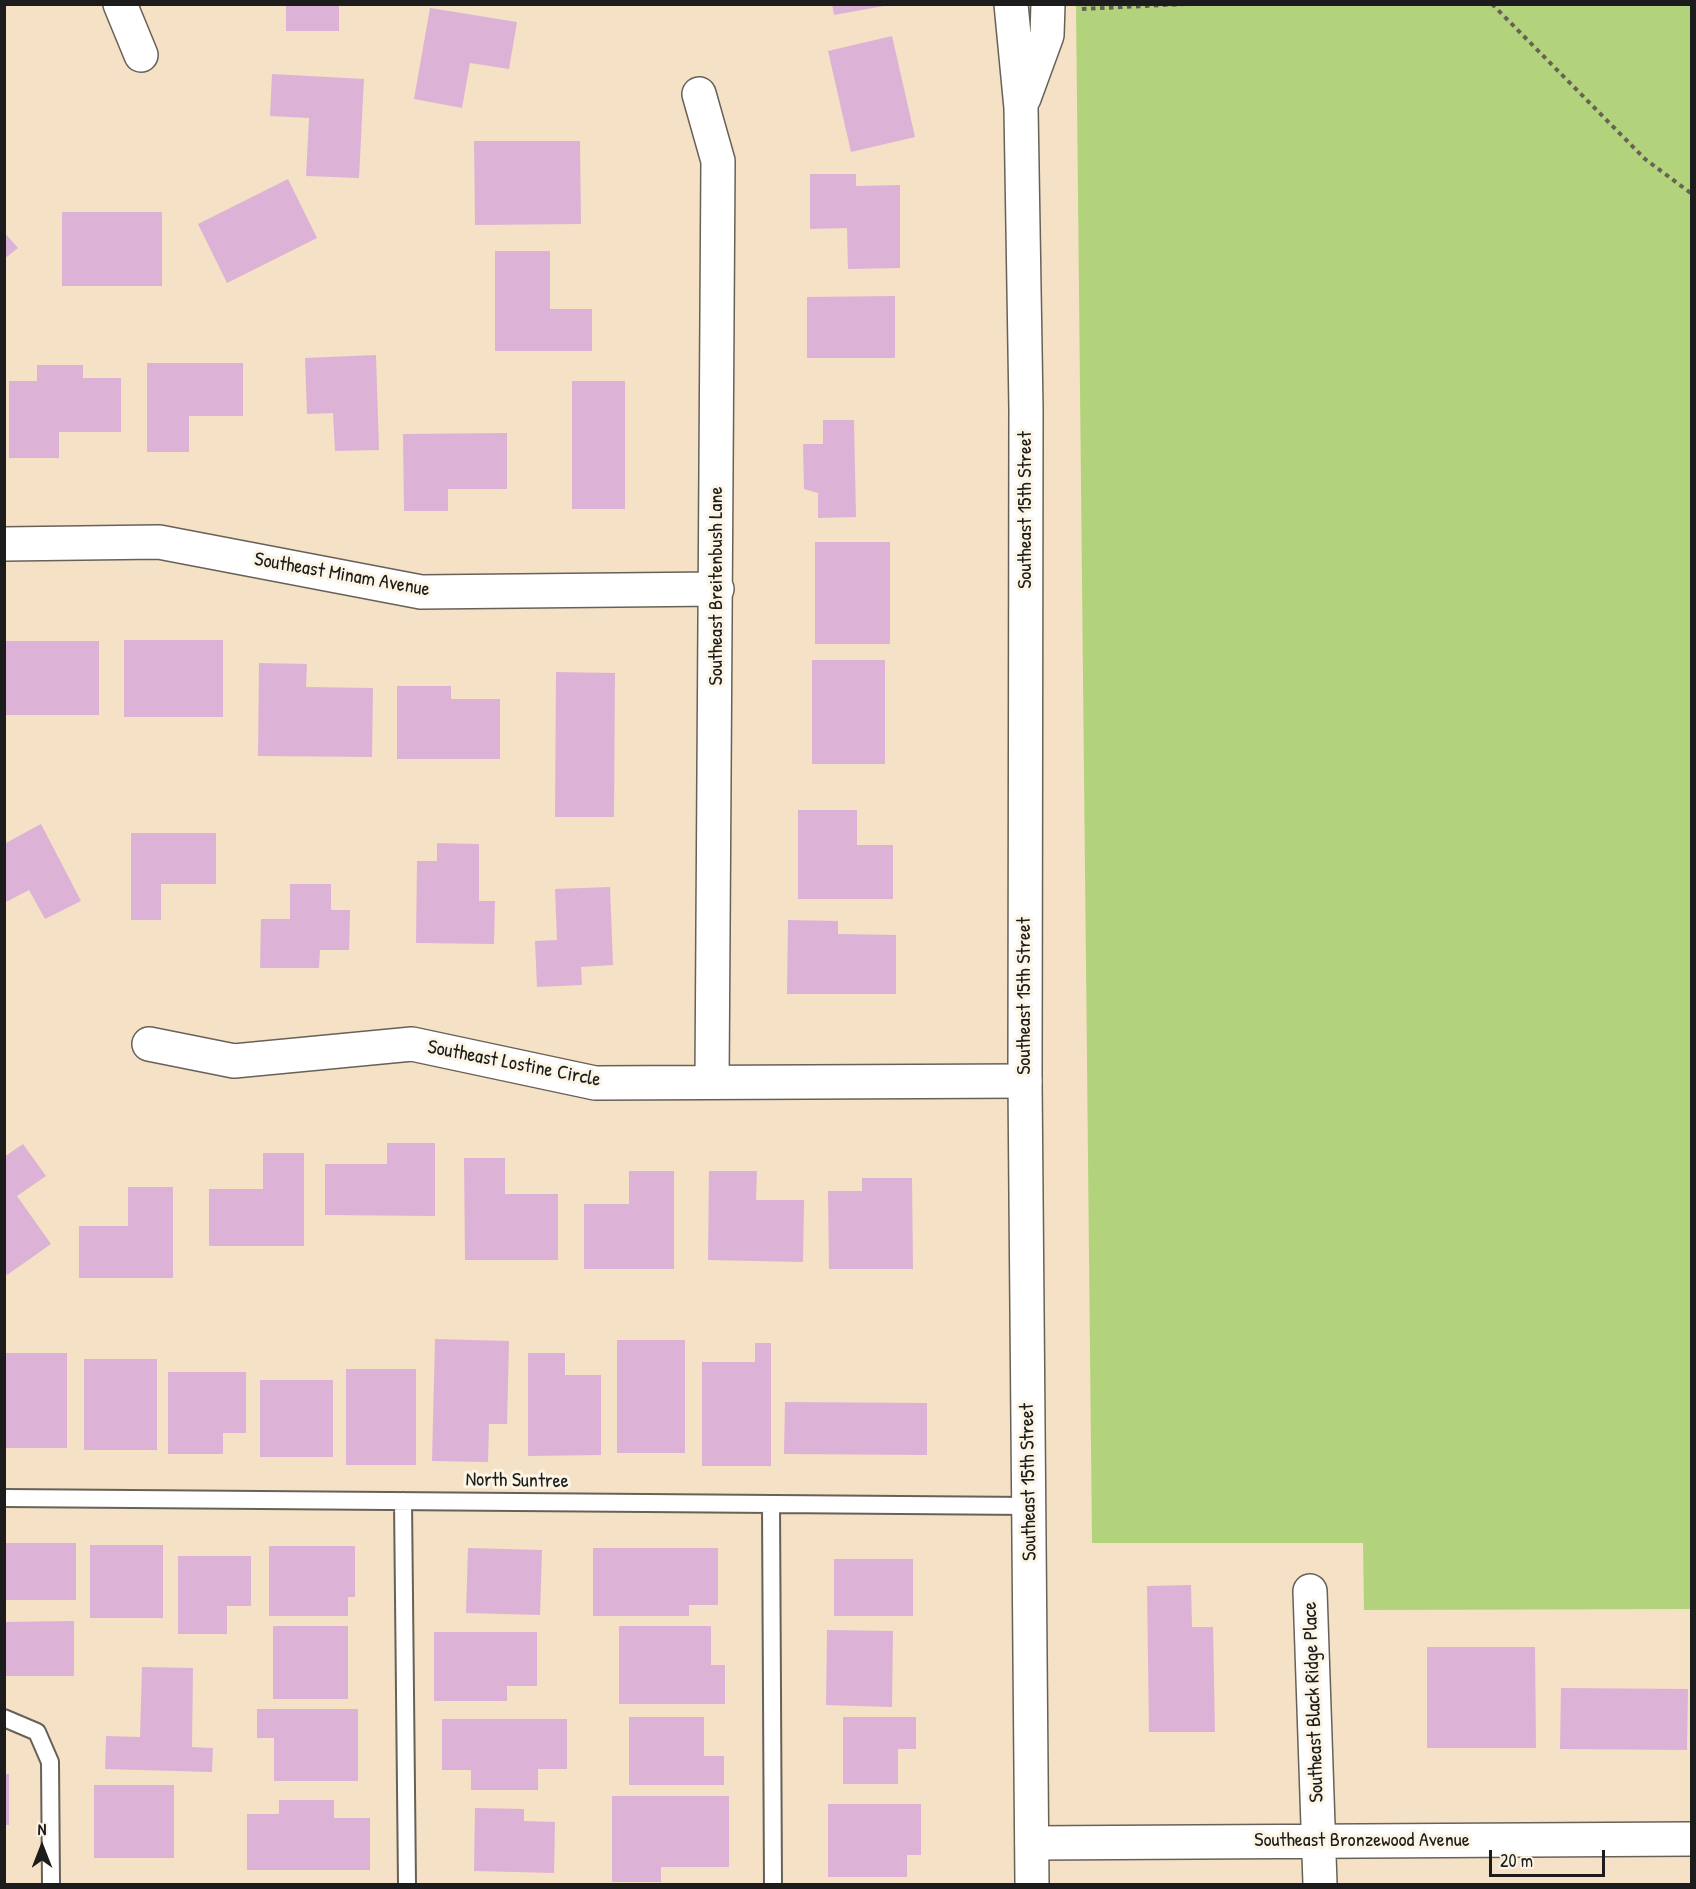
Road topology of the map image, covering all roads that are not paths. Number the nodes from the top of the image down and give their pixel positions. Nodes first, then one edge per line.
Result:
1 (120, 4) edge
2 (1011, 4) edge
3 (1062, 7) edge
4 (141, 55) dead end
5 (699, 94) dead end
6 (1021, 108) junction
7 (4, 544) edge
8 (717, 590) junction
9 (149, 1044) dead end
10 (712, 1081) junction
11 (1025, 1082) junction
12 (4, 1498) edge
13 (403, 1501) junction
14 (771, 1504) junction
15 (1029, 1506) junction
16 (1310, 1591) dead end
17 (4, 1718) edge
18 (1692, 1839) edge
19 (1319, 1841) junction
20 (1032, 1844) junction
21 (51, 1884) edge
22 (407, 1884) edge
23 (773, 1884) edge
24 (1032, 1884) edge
25 (1320, 1884) edge

1 - 4 street
2 - 6 street, Southeast 15th Street
3 - 6 street, Southeast 15th Street
5 - 8 street, Southeast Breitenbush Lane
6 - 11 street, Southeast 15th Street
7 - 8 street, Southeast Minam Avenue
8 - 10 street, Southeast Breitenbush Lane
9 - 10 street, Southeast Lostine Circle
10 - 11 street, Southeast Lostine Circle
11 - 15 street, Southeast 15th Street
12 - 13 lane, North Suntree
13 - 14 lane, North Suntree
13 - 22 lane
14 - 15 lane, North Suntree
14 - 23 lane
15 - 20 street, Southeast 15th Street
16 - 19 street, Southeast Black Ridge Place
17 - 21 lane
18 - 19 street, Southeast Bronzewood Avenue
19 - 20 street, Southeast Bronzewood Avenue
19 - 25 street, Southeast Black Ridge Place
20 - 24 street, Southeast 15th Street

